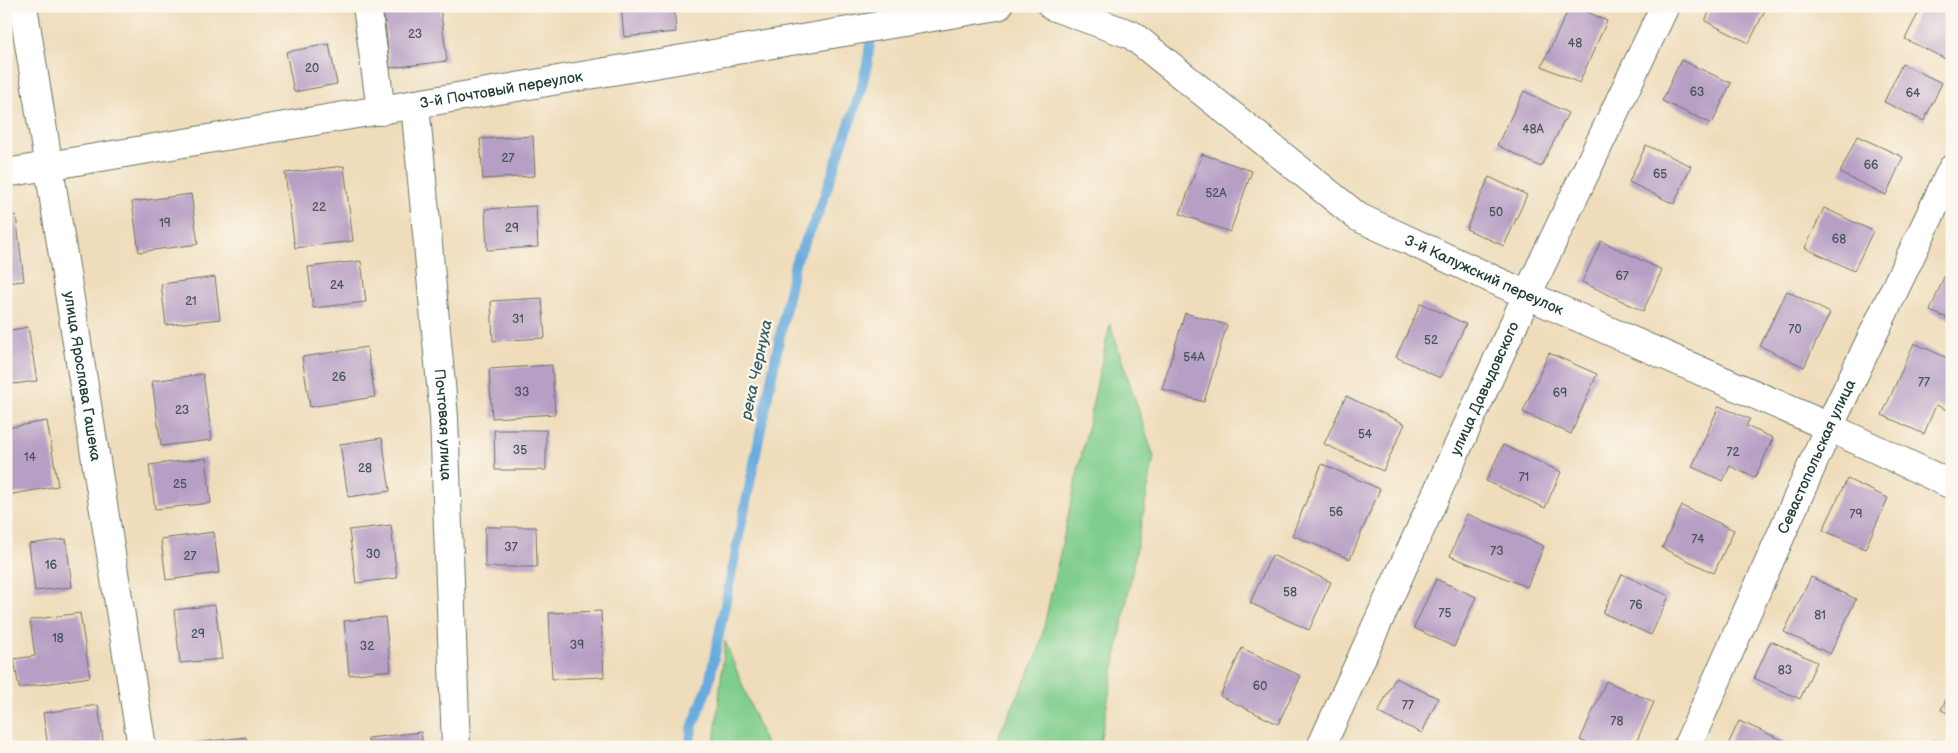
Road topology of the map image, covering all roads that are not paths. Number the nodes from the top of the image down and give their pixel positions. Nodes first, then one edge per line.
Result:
1 (23, 6) edge
2 (367, 6) edge
3 (998, 6) edge
4 (1052, 6) edge
5 (1665, 6) edge
6 (415, 104) junction
7 (381, 110) junction
8 (48, 167) junction
9 (1952, 169) edge
10 (6, 173) edge
11 (1527, 295) junction
12 (1829, 427) junction
13 (1952, 485) edge
14 (142, 747) edge
15 (456, 747) edge
16 (1321, 747) edge
17 (1687, 747) edge

1 - 8 street, улица Ярослава Гашека
2 - 7 street
3 - 6 street, 3-й Почтовый переулок
4 - 11 street, 3-й Калужский переулок
5 - 11 street, улица Давыдовского
6 - 7 street, 3-й Почтовый переулок
6 - 15 street, Почтовая улица
7 - 8 street, 3-й Почтовый переулок
8 - 10 street, 3-й Почтовый переулок
8 - 14 street, улица Ярослава Гашека
9 - 12 street, Севастопольская улица
11 - 12 street, 3-й Калужский переулок
11 - 16 street, улица Давыдовского
12 - 13 street, 3-й Калужский переулок
12 - 17 street, Севастопольская улица

